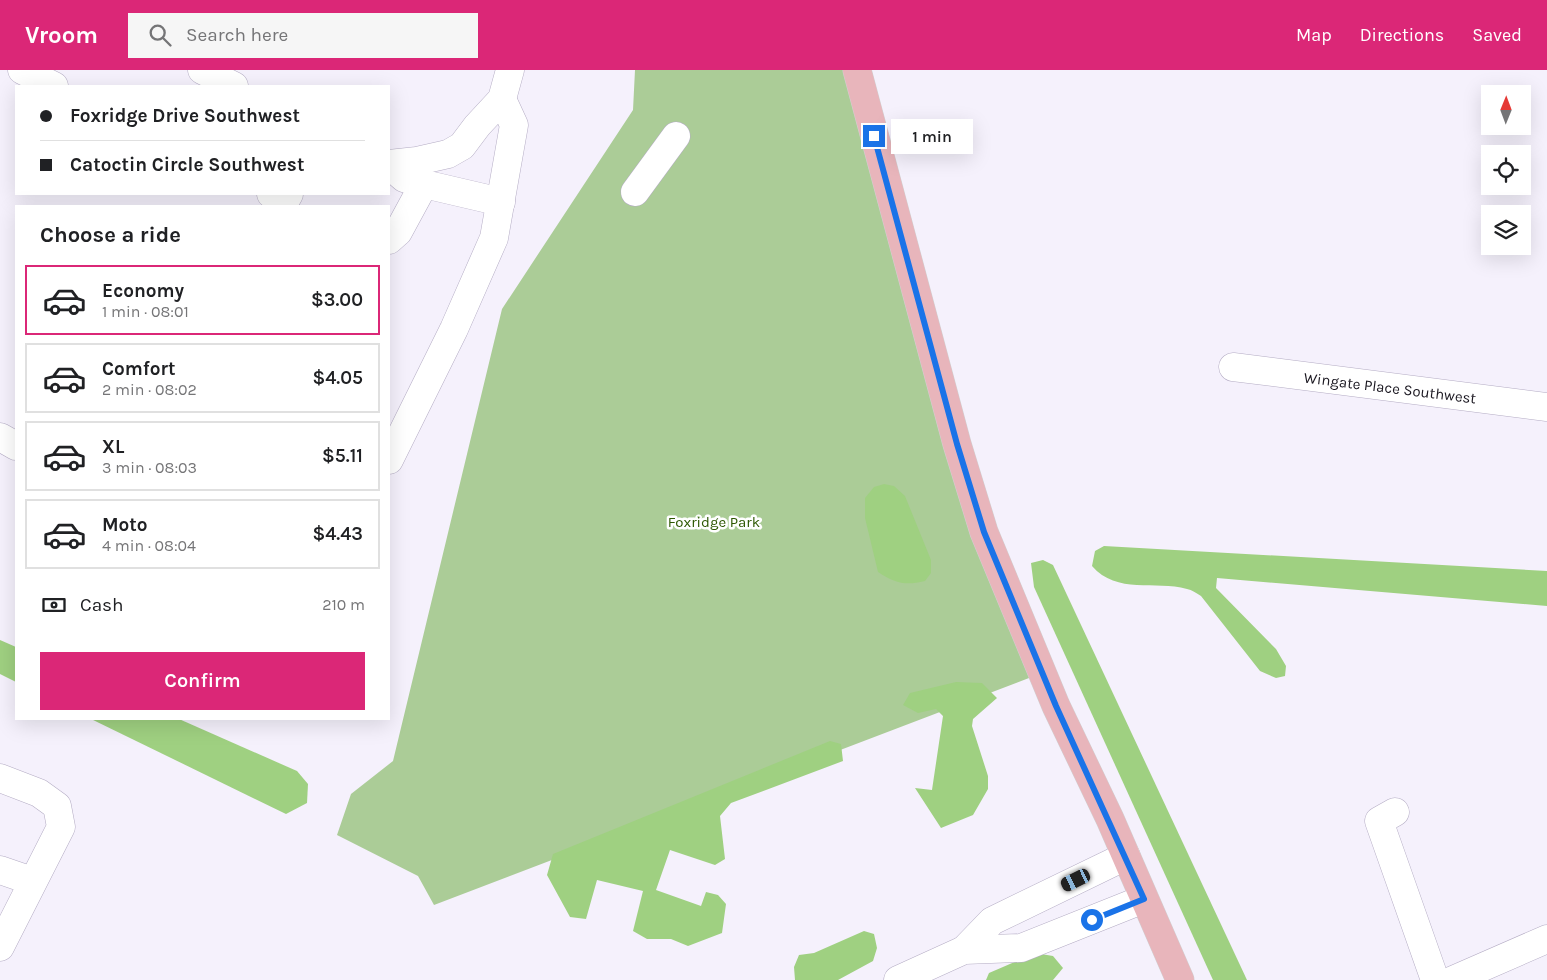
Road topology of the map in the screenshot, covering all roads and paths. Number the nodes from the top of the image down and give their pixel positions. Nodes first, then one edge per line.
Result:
1 (22, 70) edge
2 (202, 70) edge
3 (510, 70) edge
4 (857, 70) edge
5 (52, 85) edge
6 (232, 85) edge
7 (502, 99) junction
8 (676, 136) dead end
9 (390, 164) edge
10 (390, 165) edge
11 (424, 184) junction
12 (634, 192) dead end
13 (501, 202) junction
14 (390, 239) edge
15 (1233, 367) dead end
16 (1547, 407) edge
17 (0, 438) edge
18 (15, 446) edge
19 (390, 458) edge
20 (0, 778) edge
21 (1395, 812) dead end
22 (1126, 856) junction
23 (0, 870) edge
24 (32, 881) junction
25 (1144, 899) junction
26 (1547, 939) edge
27 (0, 947) edge
28 (964, 950) junction
29 (898, 980) edge
30 (1180, 980) edge
31 (1435, 980) edge
32 (1453, 980) edge

1 - 5 street
2 - 6 street
3 - 7 street
4 - 22 main road
7 - 9 street
7 - 13 street
8 - 12 street
10 - 11 street
11 - 13 street
11 - 14 street
13 - 19 street
15 - 16 street, Wingate Place Southwest
17 - 18 street
20 - 24 street
21 - 31 street
22 - 25 main road
22 - 28 street
23 - 24 street
24 - 27 street
25 - 28 street
25 - 30 main road
26 - 32 street
28 - 29 street

